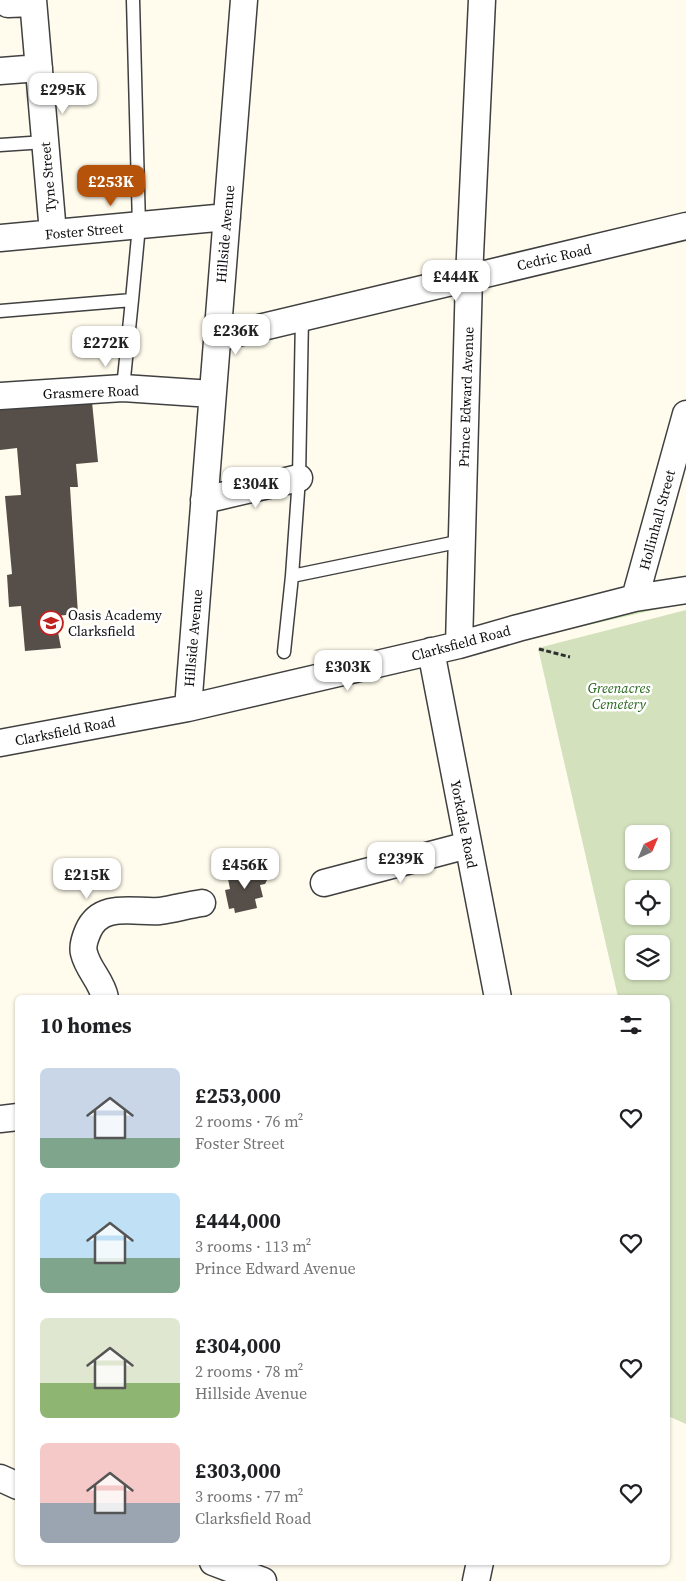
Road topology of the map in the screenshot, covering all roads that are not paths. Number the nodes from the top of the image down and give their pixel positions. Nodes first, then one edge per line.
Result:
1 (6, 0) edge
2 (133, 0) edge
3 (244, 0) edge
4 (482, 0) edge
5 (33, 1) edge
6 (39, 68) junction
7 (0, 71) edge
8 (45, 142) junction
9 (0, 145) edge
10 (227, 217) junction
11 (139, 226) junction
12 (686, 226) edge
13 (52, 234) junction
14 (0, 238) edge
15 (469, 277) junction
16 (132, 300) junction
17 (0, 311) edge
18 (302, 317) junction
19 (217, 338) junction
20 (123, 388) junction
21 (212, 394) junction
22 (0, 396) edge
23 (686, 414) edge
24 (299, 478) junction
25 (204, 500) junction
26 (462, 541) junction
27 (292, 576) junction
28 (686, 590) edge
29 (635, 598) junction
30 (459, 645) junction
31 (431, 651) junction
32 (284, 652) dead end
33 (188, 708) junction
34 (0, 743) edge
35 (468, 845) junction
36 (324, 883) dead end
37 (202, 902) dead end
38 (104, 995) edge
39 (497, 995) edge
40 (15, 1117) edge
41 (0, 1119) edge
42 (0, 1478) edge
43 (15, 1485) edge
44 (224, 1565) edge
45 (479, 1565) edge
46 (255, 1573) edge
47 (476, 1581) edge

1 - 5 street
2 - 11 lane
3 - 10 street, Hillside Avenue
4 - 15 street, Prince Edward Avenue
5 - 6 street, Tyne Street
6 - 7 street
6 - 8 street, Tyne Street
8 - 9 lane
8 - 13 street, Tyne Street
10 - 11 street, Foster Street
10 - 19 street, Hillside Avenue
11 - 13 street, Foster Street
11 - 16 lane
12 - 15 street, Cedric Road
13 - 14 street, Foster Street
15 - 18 street, Cedric Road
15 - 26 street, Prince Edward Avenue
16 - 17 lane
16 - 20 lane
18 - 19 street, Cedric Road
18 - 24 lane
19 - 21 street, Hillside Avenue
20 - 21 street, Grasmere Road
20 - 22 street, Grasmere Road
21 - 25 street, Hillside Avenue
23 - 29 street, Hollinhall Street
24 - 25 street
24 - 27 lane
25 - 33 street, Hillside Avenue
26 - 27 lane
26 - 30 street, Prince Edward Avenue
27 - 32 lane
28 - 29 street, Clarksfield Road
29 - 30 street, Clarksfield Road
30 - 31 street, Clarksfield Road
31 - 33 street, Clarksfield Road
31 - 35 street, Yorkdale Road
33 - 34 street, Clarksfield Road
35 - 36 street
35 - 39 street, Yorkdale Road
37 - 38 street
40 - 41 street
42 - 43 street
44 - 46 street
45 - 47 street

